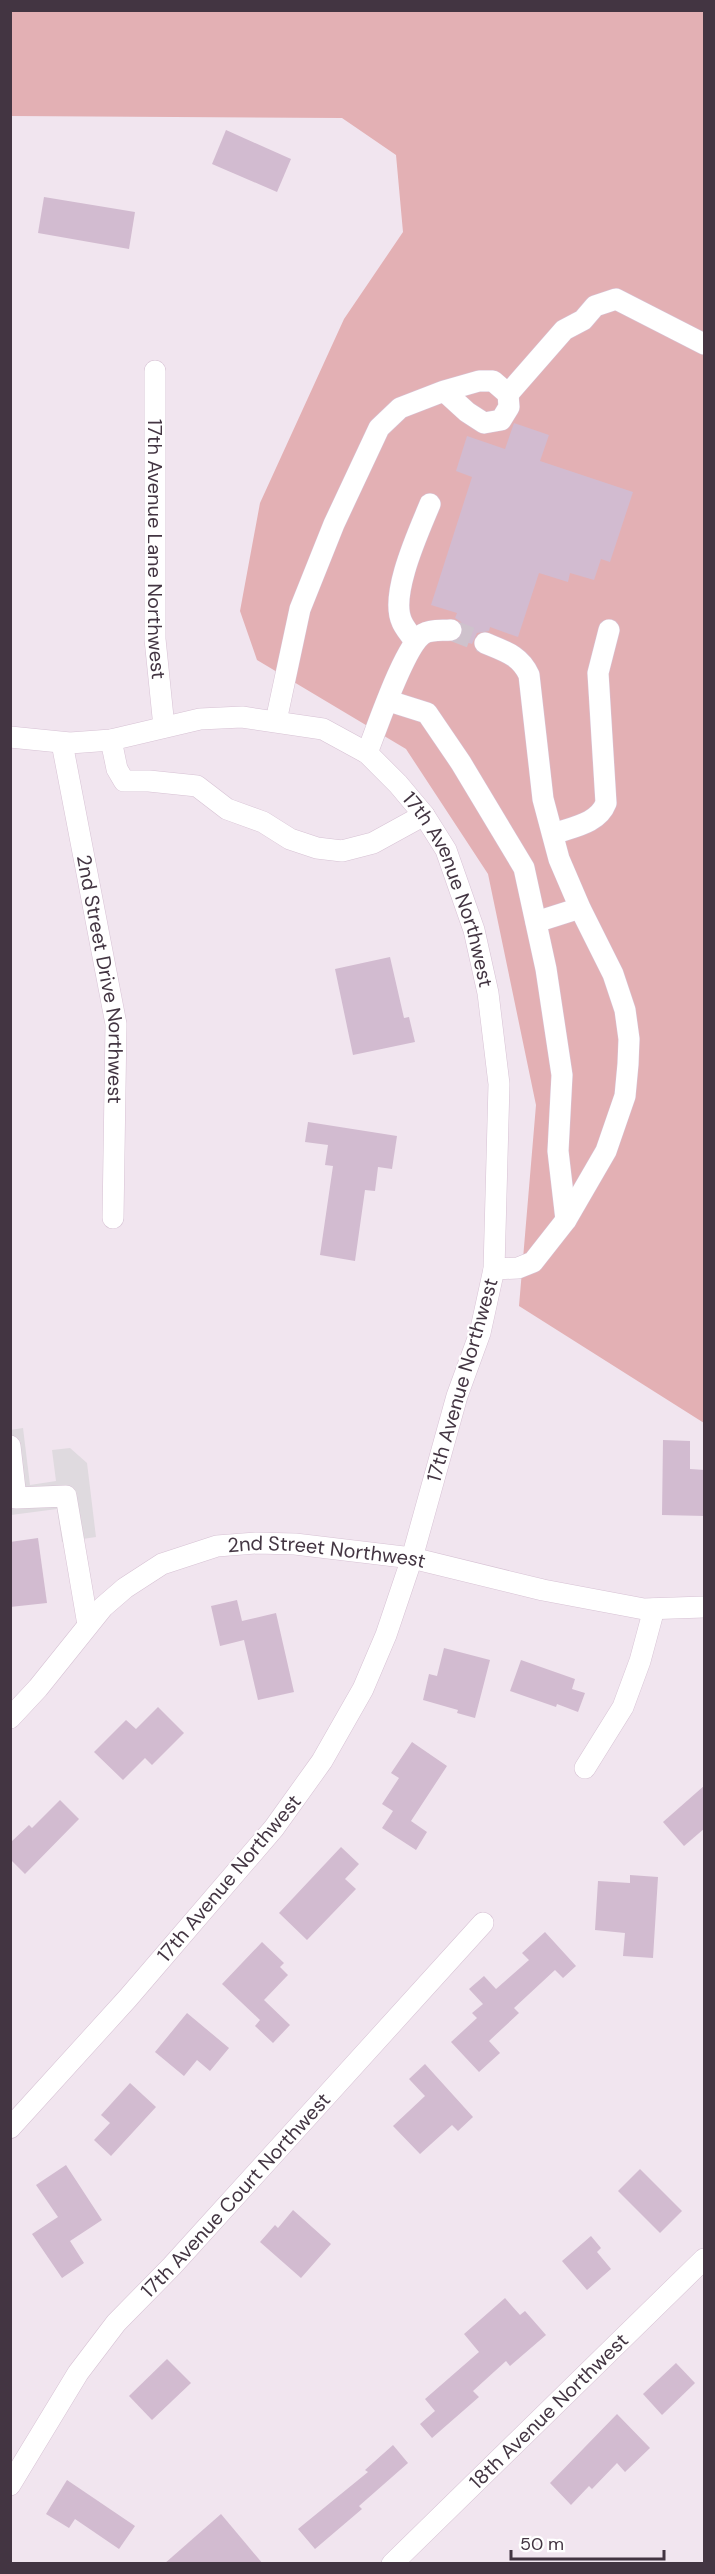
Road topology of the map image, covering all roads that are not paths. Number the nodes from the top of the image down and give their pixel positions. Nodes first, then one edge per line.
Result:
1 (705, 344) edge
2 (155, 371) dead end
3 (444, 390) junction
4 (508, 394) junction
5 (429, 504) dead end
6 (451, 630) tunnel mouth
7 (609, 630) dead end
8 (415, 642) junction
9 (485, 643) tunnel mouth
10 (389, 701) junction
11 (276, 721) junction
12 (164, 728) junction
13 (10, 737) edge
14 (111, 740) junction
15 (62, 742) junction
16 (367, 753) junction
17 (424, 815) junction
18 (553, 834) junction
19 (580, 909) junction
20 (536, 921) junction
21 (113, 1218) dead end
22 (566, 1220) junction
23 (494, 1269) junction
24 (10, 1446) edge
25 (412, 1558) junction
26 (705, 1607) edge
27 (654, 1609) junction
28 (88, 1625) junction
29 (10, 1718) edge
30 (585, 1768) dead end
31 (483, 1923) dead end
32 (10, 2128) edge
33 (705, 2259) edge
34 (10, 2485) edge
35 (392, 2564) edge

1 - 4 street
2 - 12 street, 17th Avenue Lane Northwest
3 - 4 street
3 - 4 street
3 - 11 street
5 - 8 street
6 - 8 street
7 - 18 street
8 - 10 street
9 - 18 street
10 - 16 street
10 - 20 street
11 - 12 street, 17th Avenue Northwest
11 - 16 street, 17th Avenue Northwest
12 - 14 street, 17th Avenue Northwest
13 - 15 street, 17th Avenue Northwest
14 - 15 street, 17th Avenue Northwest
14 - 17 street
15 - 21 street, 2nd Street Drive Northwest
16 - 17 street, 17th Avenue Northwest
17 - 23 street, 17th Avenue Northwest
18 - 19 street
19 - 20 street
19 - 22 street
20 - 22 street
22 - 23 street
23 - 25 street, 17th Avenue Northwest
24 - 28 street
25 - 27 street, 2nd Street Northwest
25 - 28 street, 2nd Street Northwest
25 - 32 street, 17th Avenue Northwest
26 - 27 street, 2nd Street Northwest
27 - 30 street
28 - 29 street, 2nd Street Northwest
31 - 34 street, 17th Avenue Court Northwest
33 - 35 street, 18th Avenue Northwest

